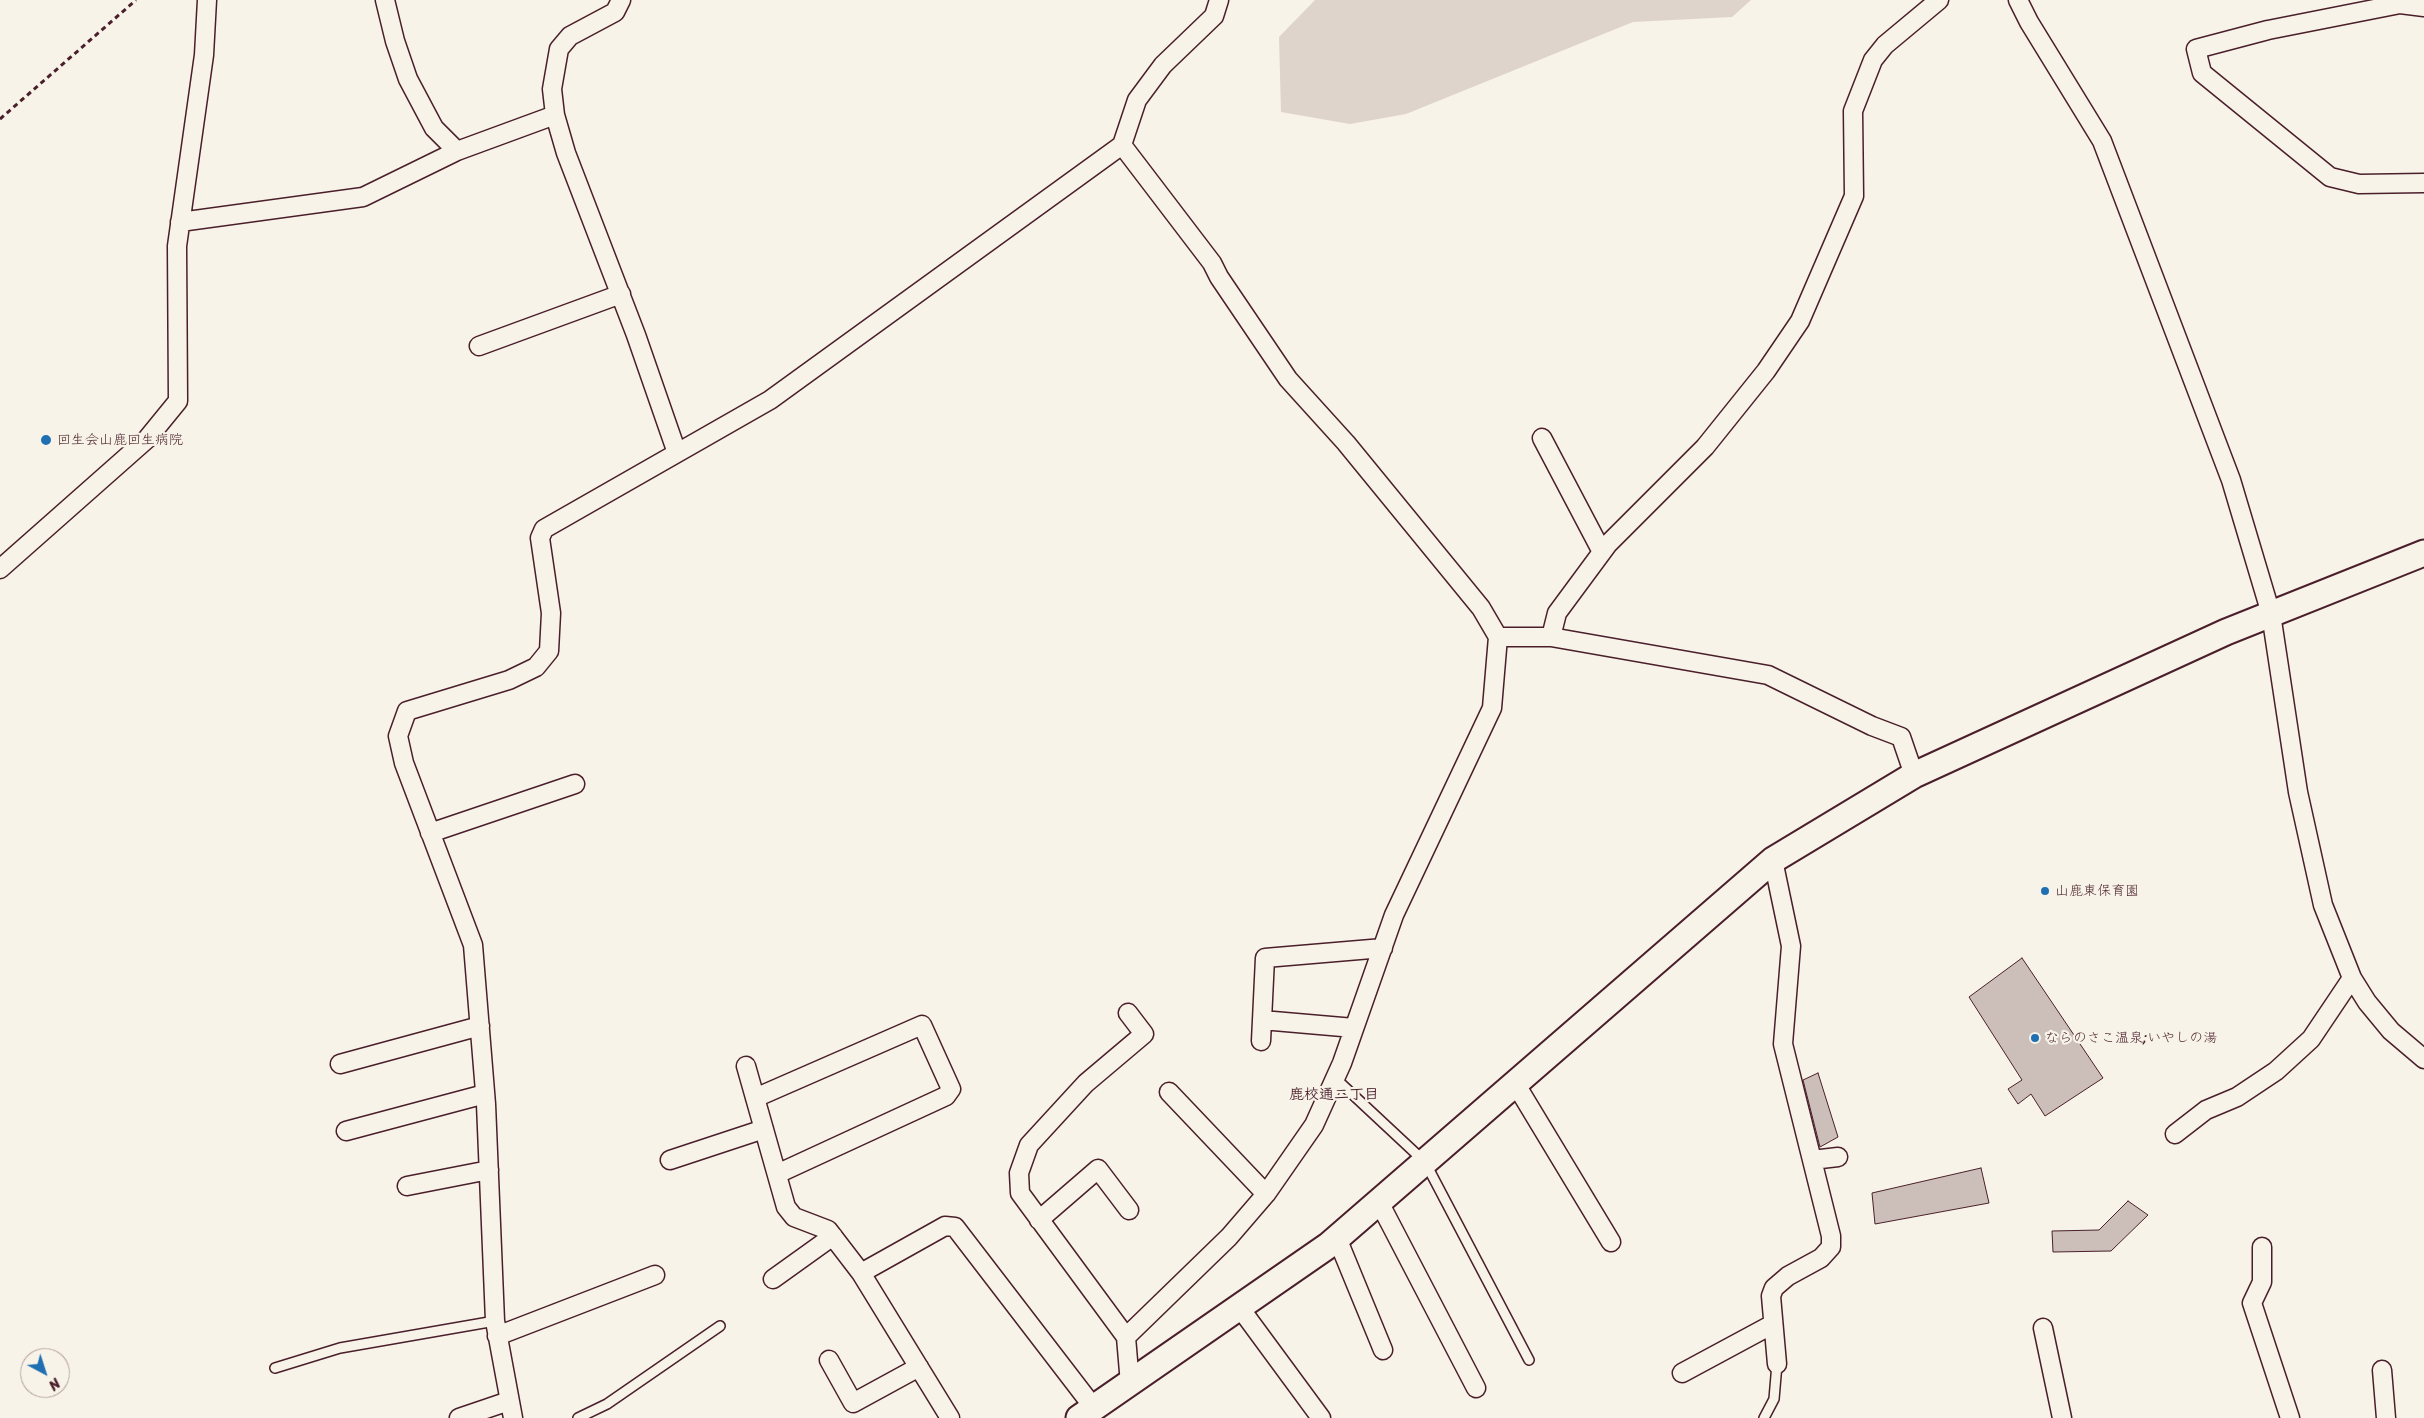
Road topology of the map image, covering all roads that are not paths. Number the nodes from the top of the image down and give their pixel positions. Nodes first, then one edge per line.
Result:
1 (206, 0) edge
2 (385, 0) edge
3 (621, 0) edge
4 (1219, 0) edge
5 (1939, 0) edge
6 (2018, 0) edge
7 (2424, 7) edge
8 (555, 115) junction
9 (1122, 145) junction
10 (457, 151) junction
11 (2424, 183) edge
12 (180, 222) junction
13 (621, 294) junction
14 (479, 346) dead end
15 (1542, 438) dead end
16 (677, 453) junction
17 (1602, 552) junction
18 (2424, 553) edge
19 (0, 569) edge
20 (2271, 614) junction
21 (1551, 637) junction
22 (1498, 638) junction
23 (1914, 775) junction
24 (576, 784) dead end
25 (430, 833) junction
26 (1773, 860) junction
27 (1383, 948) junction
28 (2352, 978) junction
29 (1128, 1013) dead end
30 (1262, 1020) junction
31 (480, 1026) junction
32 (1354, 1028) junction
33 (1261, 1041) dead end
34 (2424, 1059) edge
35 (340, 1064) dead end
36 (746, 1066) dead end
37 (1335, 1078) junction
38 (1516, 1083) junction
39 (1169, 1092) dead end
40 (486, 1094) junction
41 (755, 1098) junction
42 (764, 1129) junction
43 (346, 1130) dead end
44 (2174, 1134) dead end
45 (1838, 1157) dead end
46 (670, 1160) dead end
47 (1812, 1160) junction
48 (1425, 1162) junction
49 (489, 1170) junction
50 (777, 1174) junction
51 (407, 1186) dead end
52 (1266, 1194) junction
53 (1379, 1202) junction
54 (1129, 1210) dead end
55 (1039, 1220) junction
56 (833, 1236) junction
57 (1337, 1238) junction
58 (1611, 1242) dead end
59 (2262, 1247) dead end
60 (862, 1273) junction
61 (656, 1275) dead end
62 (773, 1279) dead end
63 (1240, 1308) junction
64 (1773, 1324) junction
65 (720, 1326) dead end
66 (496, 1328) junction
67 (2043, 1328) dead end
68 (1126, 1338) junction
69 (1384, 1350) dead end
70 (829, 1360) dead end
71 (1529, 1360) dead end
72 (1777, 1364) joint
73 (919, 1367) junction
74 (275, 1368) dead end
75 (2382, 1370) dead end
76 (1682, 1373) dead end
77 (1130, 1384) junction
78 (1476, 1388) dead end
79 (511, 1410) edge
80 (1087, 1413) edge
81 (459, 1418) edge
82 (578, 1418) edge
83 (950, 1418) edge
84 (1322, 1418) edge
85 (1764, 1418) edge
86 (2062, 1418) edge
87 (2290, 1418) edge
88 (2386, 1418) edge

1 - 12 street
2 - 10 street
3 - 8 street
4 - 9 street
5 - 17 street
6 - 20 street
7 - 11 street
8 - 10 street
8 - 13 street
9 - 16 street
9 - 22 street
10 - 12 street
12 - 19 street
13 - 14 street
13 - 16 street
15 - 17 street
16 - 25 street
17 - 21 street
18 - 20 street
20 - 23 street
20 - 28 street
21 - 22 street
21 - 23 street
22 - 27 street
23 - 26 street
24 - 25 street
25 - 31 street
26 - 38 street
26 - 47 street
27 - 30 street
27 - 32 street
28 - 34 street
28 - 44 street
29 - 55 street
30 - 32 street
30 - 33 street
31 - 35 street
31 - 40 street
32 - 37 street
36 - 41 street
37 - 48 lane
37 - 52 street
38 - 48 street
38 - 58 street
39 - 52 street
40 - 43 street
40 - 49 street
41 - 42 street
41 - 50 street
42 - 46 street
42 - 50 street
45 - 47 street
47 - 64 street
48 - 53 street
48 - 71 lane
49 - 51 street
49 - 66 street
50 - 56 street
52 - 68 street
53 - 57 street
53 - 78 street
54 - 55 street
55 - 68 street
56 - 60 street
56 - 62 street
57 - 63 street
57 - 69 street
59 - 87 street
60 - 73 street
60 - 80 street
61 - 66 street
63 - 77 street
63 - 84 street
64 - 72 street
64 - 76 street
65 - 82 lane
66 - 74 lane
66 - 79 street
67 - 86 street
68 - 77 street
70 - 73 street
72 - 85 lane
73 - 83 street
75 - 88 street
77 - 80 street
79 - 81 street

